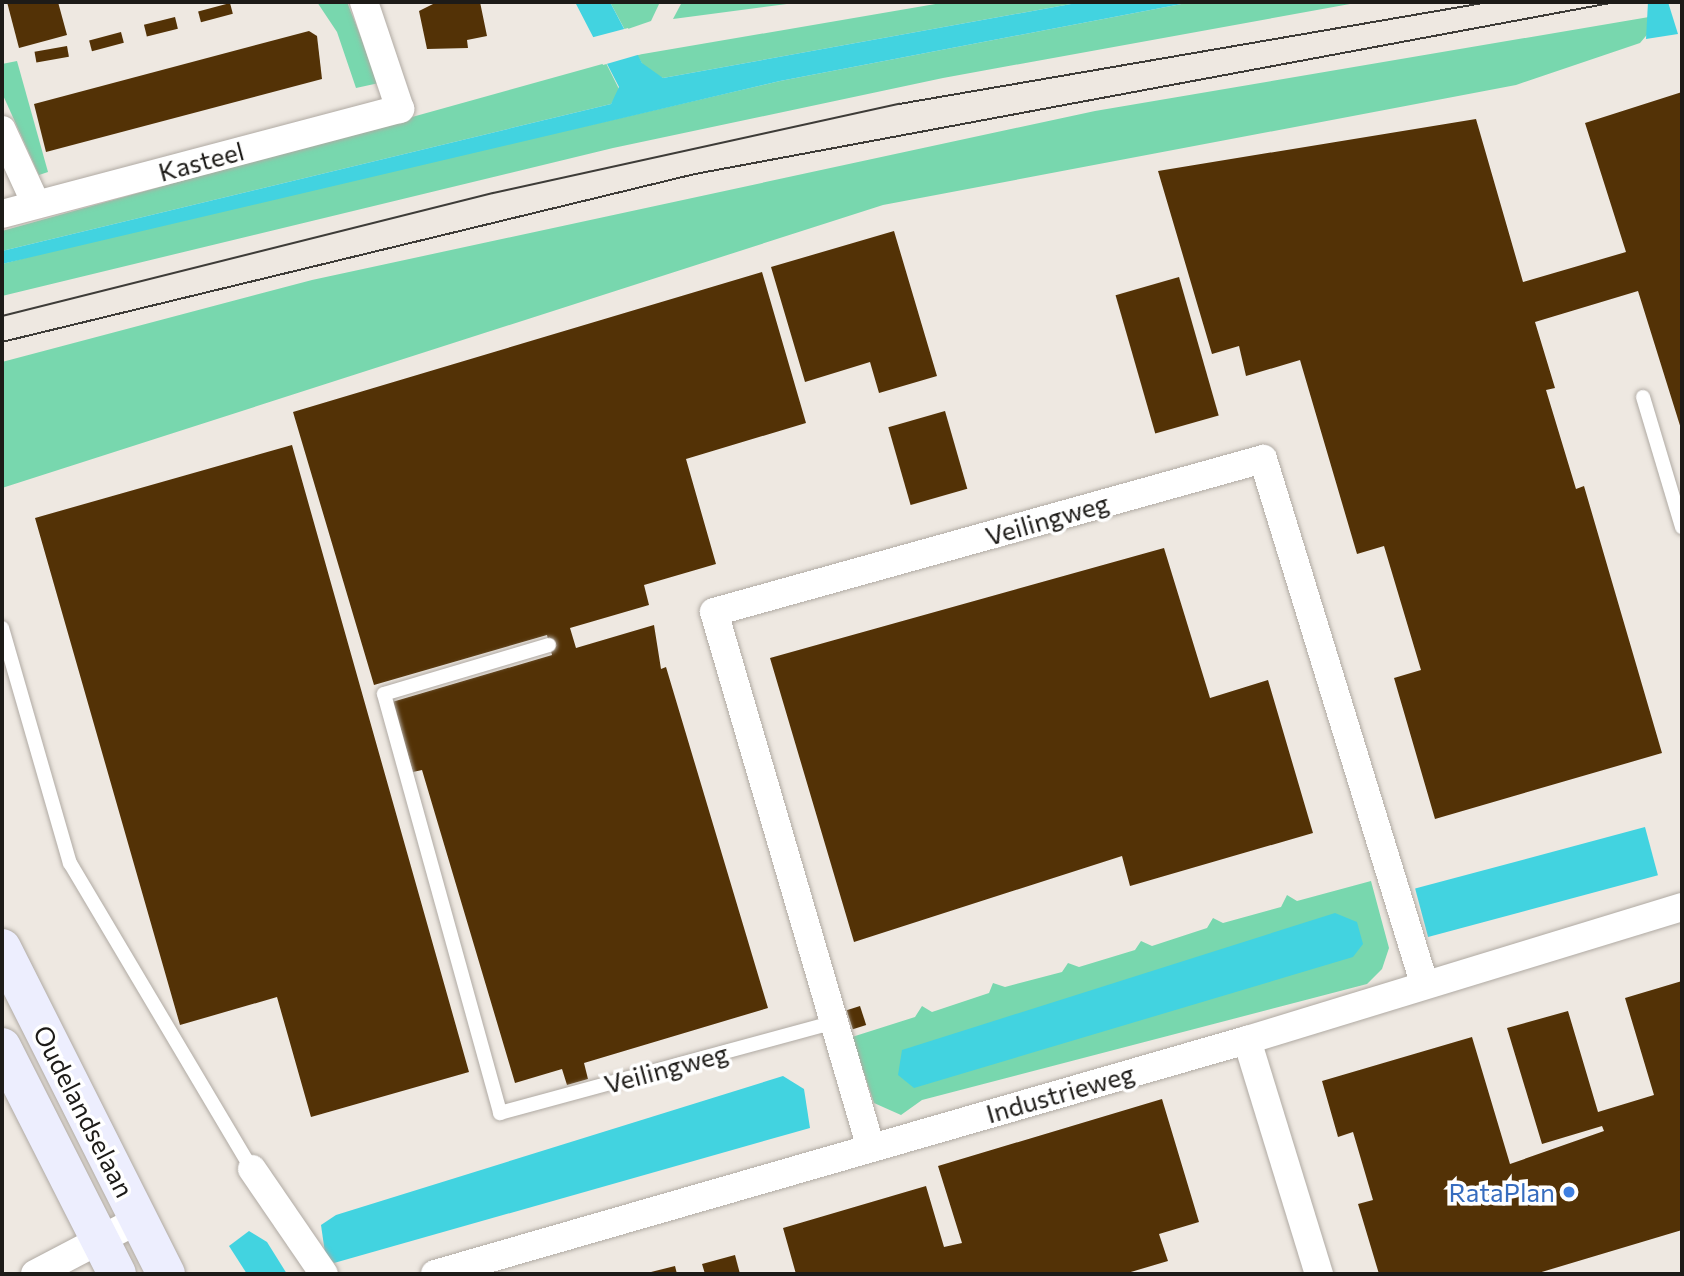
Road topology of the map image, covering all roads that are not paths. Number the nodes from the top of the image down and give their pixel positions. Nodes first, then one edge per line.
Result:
1 (364, 2) edge
2 (2, 130) edge
3 (36, 204) junction
4 (2, 214) edge
5 (1643, 397) dead end
6 (1682, 527) edge
7 (2, 628) edge
8 (549, 645) dead end
9 (1682, 907) edge
10 (2, 948) edge
11 (1424, 983) junction
12 (832, 1023) junction
13 (1247, 1040) junction
14 (2, 1047) edge
15 (870, 1146) junction
16 (252, 1169) joint
17 (138, 1220) junction
18 (99, 1240) junction
19 (35, 1274) edge
20 (117, 1274) edge
21 (166, 1274) edge
22 (324, 1274) edge
23 (435, 1274) edge
24 (1319, 1274) edge

1 - 3 street, Kasteel
2 - 3 street
3 - 4 street, Kasteel
5 - 6 lane
7 - 16 lane
8 - 12 lane, Veilingweg
9 - 11 street, Industrieweg
10 - 17 main road, Oudelandselaan
11 - 12 street, Veilingweg
11 - 13 street, Industrieweg
12 - 15 street, Veilingweg
13 - 15 street, Industrieweg
13 - 24 street
14 - 18 main road, Oudelandselaan
15 - 23 street, Industrieweg
16 - 22 street
17 - 18 street
17 - 21 main road, Oudelandselaan
18 - 19 street
18 - 20 main road, Oudelandselaan

